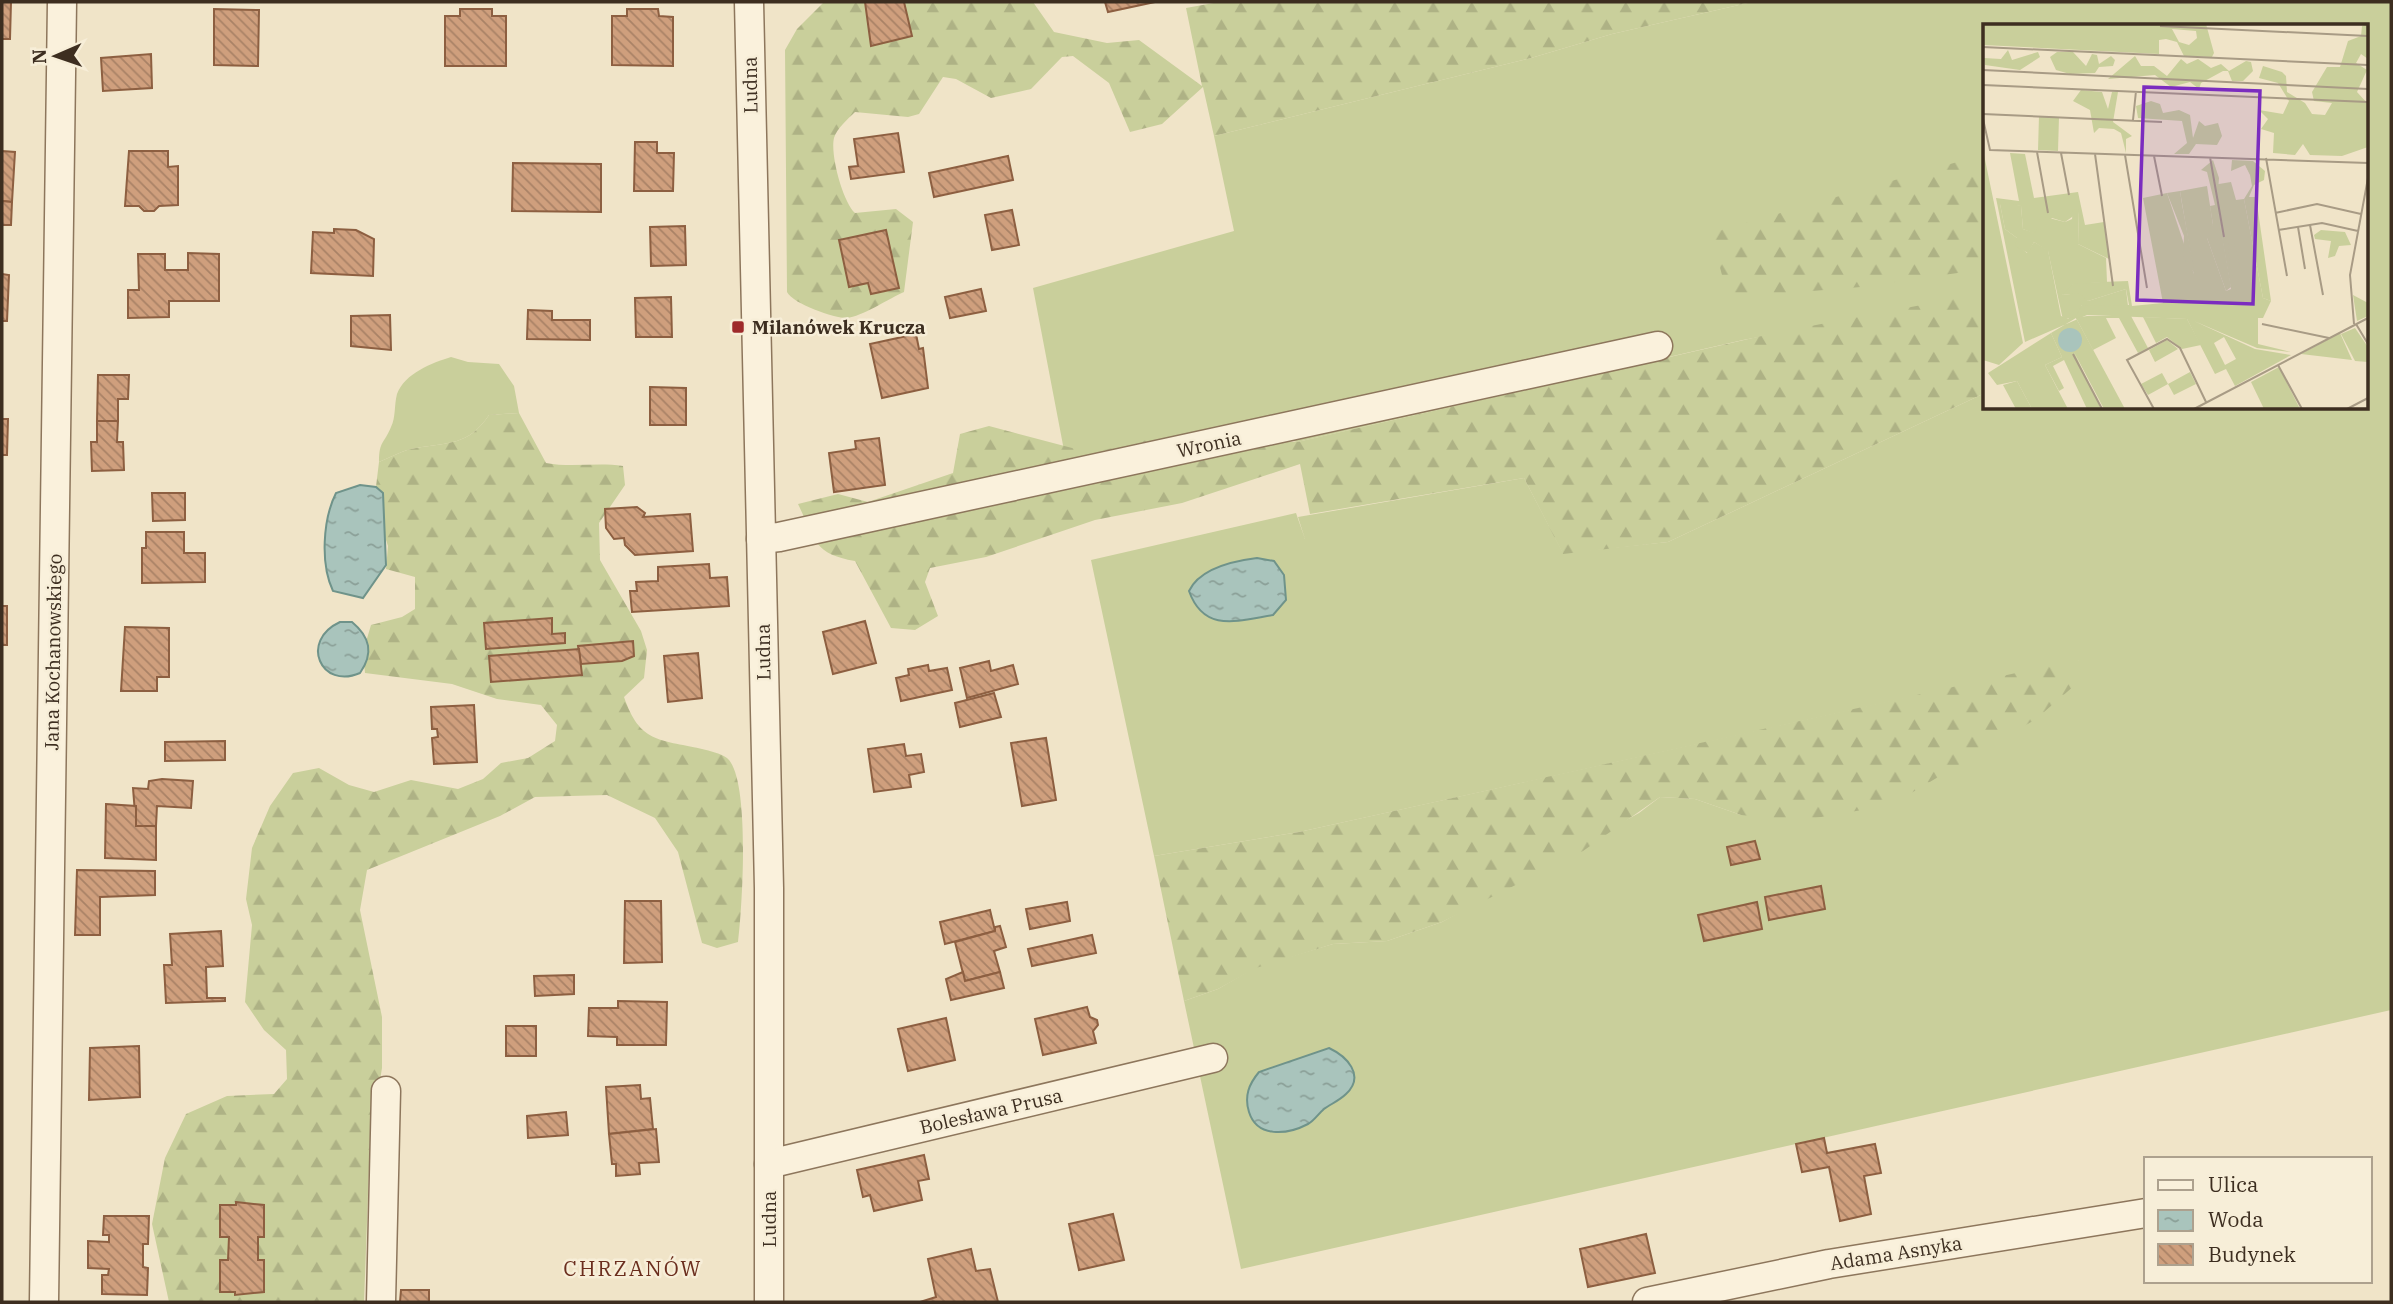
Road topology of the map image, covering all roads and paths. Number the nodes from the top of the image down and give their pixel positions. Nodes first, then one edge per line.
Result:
1 (62, 2) edge
2 (749, 2) edge
3 (1658, 346) dead end
4 (761, 539) junction
5 (1213, 1058) dead end
6 (386, 1091) dead end
7 (769, 1164) junction
8 (2144, 1213) edge
9 (44, 1302) edge
10 (381, 1302) edge
11 (769, 1302) edge
12 (1647, 1302) edge

1 - 9 street, Jana Kochanowskiego
2 - 4 street, Ludna
3 - 4 street, Wronia
4 - 7 street, Ludna
5 - 7 street, Bolesława Prusa
6 - 10 street
7 - 11 street, Ludna
8 - 12 street, Adama Asnyka

